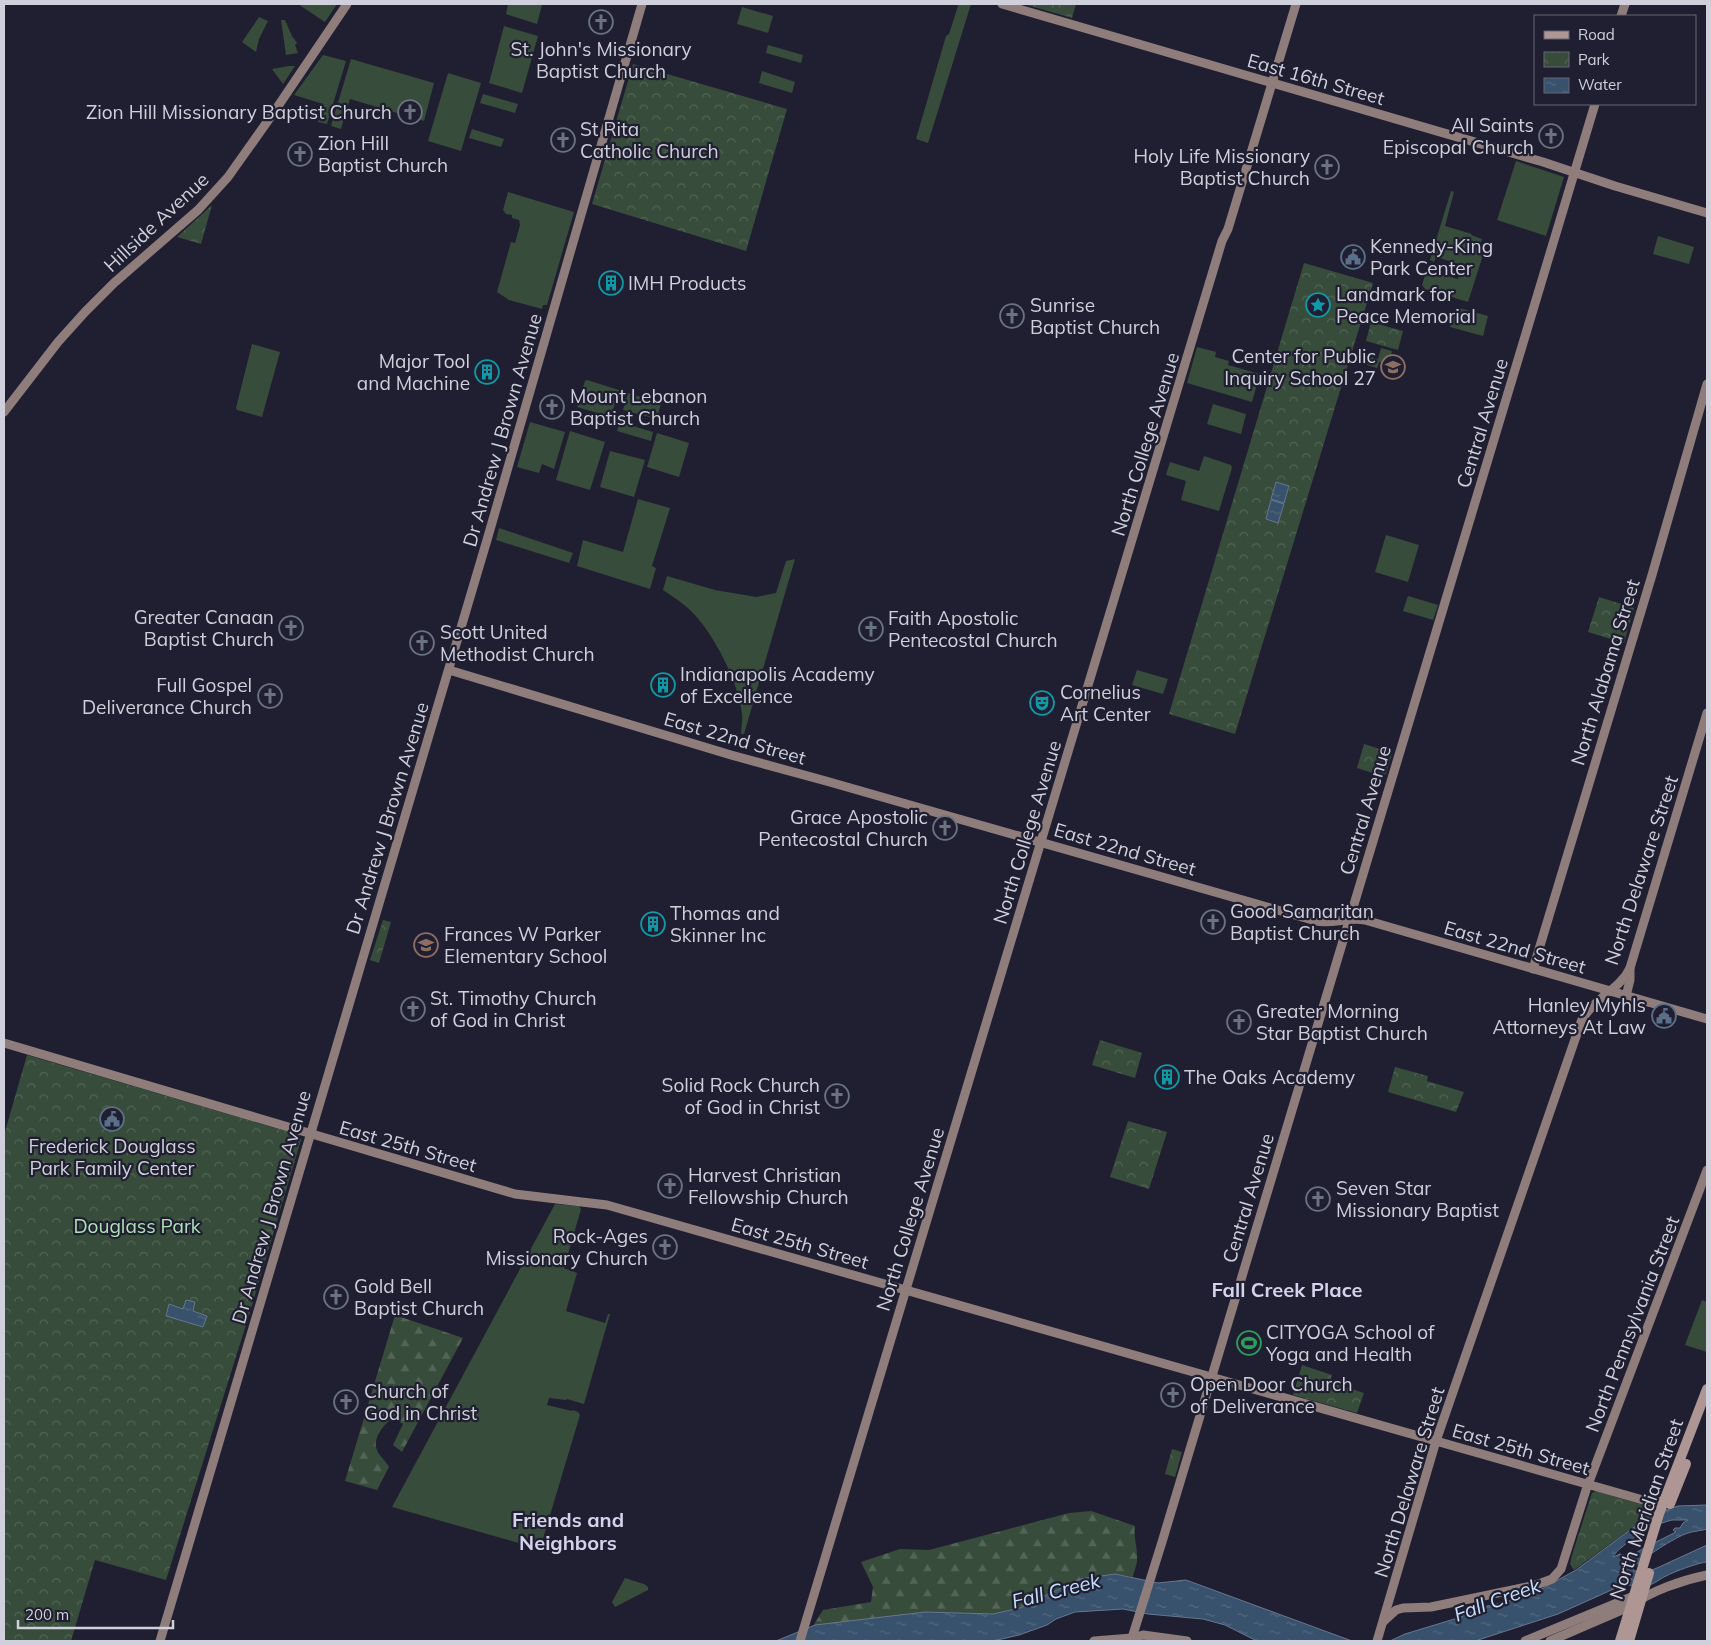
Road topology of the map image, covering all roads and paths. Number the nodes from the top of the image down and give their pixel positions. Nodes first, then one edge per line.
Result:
1 (346, 4) edge
2 (642, 4) edge
3 (1002, 4) edge
4 (1296, 4) edge
5 (1272, 83) junction
6 (1594, 105) edge
7 (1574, 172) junction
8 (1707, 213) edge
9 (1707, 384) edge
10 (4, 412) edge
11 (449, 670) junction
12 (1707, 713) edge
13 (1040, 842) junction
14 (1348, 921) junction
15 (1630, 968) junction
16 (1533, 969) junction
17 (1609, 991) junction
18 (1626, 996) junction
19 (1707, 1019) edge
20 (4, 1043) edge
21 (310, 1134) junction
22 (1707, 1170) edge
23 (906, 1290) junction
24 (1212, 1377) junction
25 (1707, 1389) edge
26 (1707, 1405) edge
27 (1436, 1441) junction
28 (1588, 1484) junction
29 (1666, 1506) junction
30 (1707, 1575) edge
31 (1640, 1592) junction
32 (1390, 1594) junction
33 (1631, 1606) junction
34 (1403, 1608) junction
35 (1383, 1623) junction
36 (1134, 1640) edge
37 (160, 1641) edge
38 (800, 1641) edge
39 (1094, 1641) edge
40 (1188, 1641) edge
41 (1377, 1641) edge
42 (1525, 1641) edge
43 (1550, 1641) edge
44 (1620, 1641) edge
45 (1629, 1641) edge

1 - 10 main road, Hillside Avenue
2 - 11 main road, Dr Andrew J Brown Avenue
3 - 5 main road, East 16th Street
4 - 5 main road, North College Avenue
5 - 7 main road, East 16th Street
5 - 13 main road, North College Avenue
6 - 7 main road, Central Avenue
7 - 8 main road, East 16th Street
7 - 14 main road, Central Avenue
9 - 16 main road, North Alabama Street
11 - 13 main road, East 22nd Street
11 - 21 main road, Dr Andrew J Brown Avenue
12 - 15 main road, North Delaware Street
13 - 14 main road, East 22nd Street
13 - 23 main road, North College Avenue
14 - 16 main road, East 22nd Street
14 - 24 main road, Central Avenue
15 - 17 main road, North Delaware Street
15 - 18 main road
16 - 17 main road, East 22nd Street
17 - 18 main road, East 22nd Street
17 - 27 main road, North Delaware Street
18 - 19 main road, East 22nd Street
20 - 21 main road, East 25th Street
21 - 23 main road, East 25th Street
21 - 37 main road, Dr Andrew J Brown Avenue
22 - 28 main road, North Pennsylvania Street
23 - 24 main road, East 25th Street
23 - 38 main road, North College Avenue
24 - 27 main road, East 25th Street
24 - 36 main road, Central Avenue
25 - 29 main road, North Meridian Street
26 - 29 main road, North Meridian Street
27 - 28 main road, East 25th Street
27 - 32 main road, North Delaware Street
28 - 29 main road, East 25th Street
28 - 34 main road, North Pennsylvania Street
29 - 31 main road, North Meridian Street
30 - 31 main road
31 - 33 main road, North Meridian Street
31 - 42 main road
31 - 45 main road, North Meridian Street
32 - 34 main road
32 - 35 main road, North Delaware Street
33 - 43 main road
33 - 44 main road, North Meridian Street
34 - 35 main road
35 - 41 main road, North Delaware Street
36 - 39 main road
36 - 40 main road

